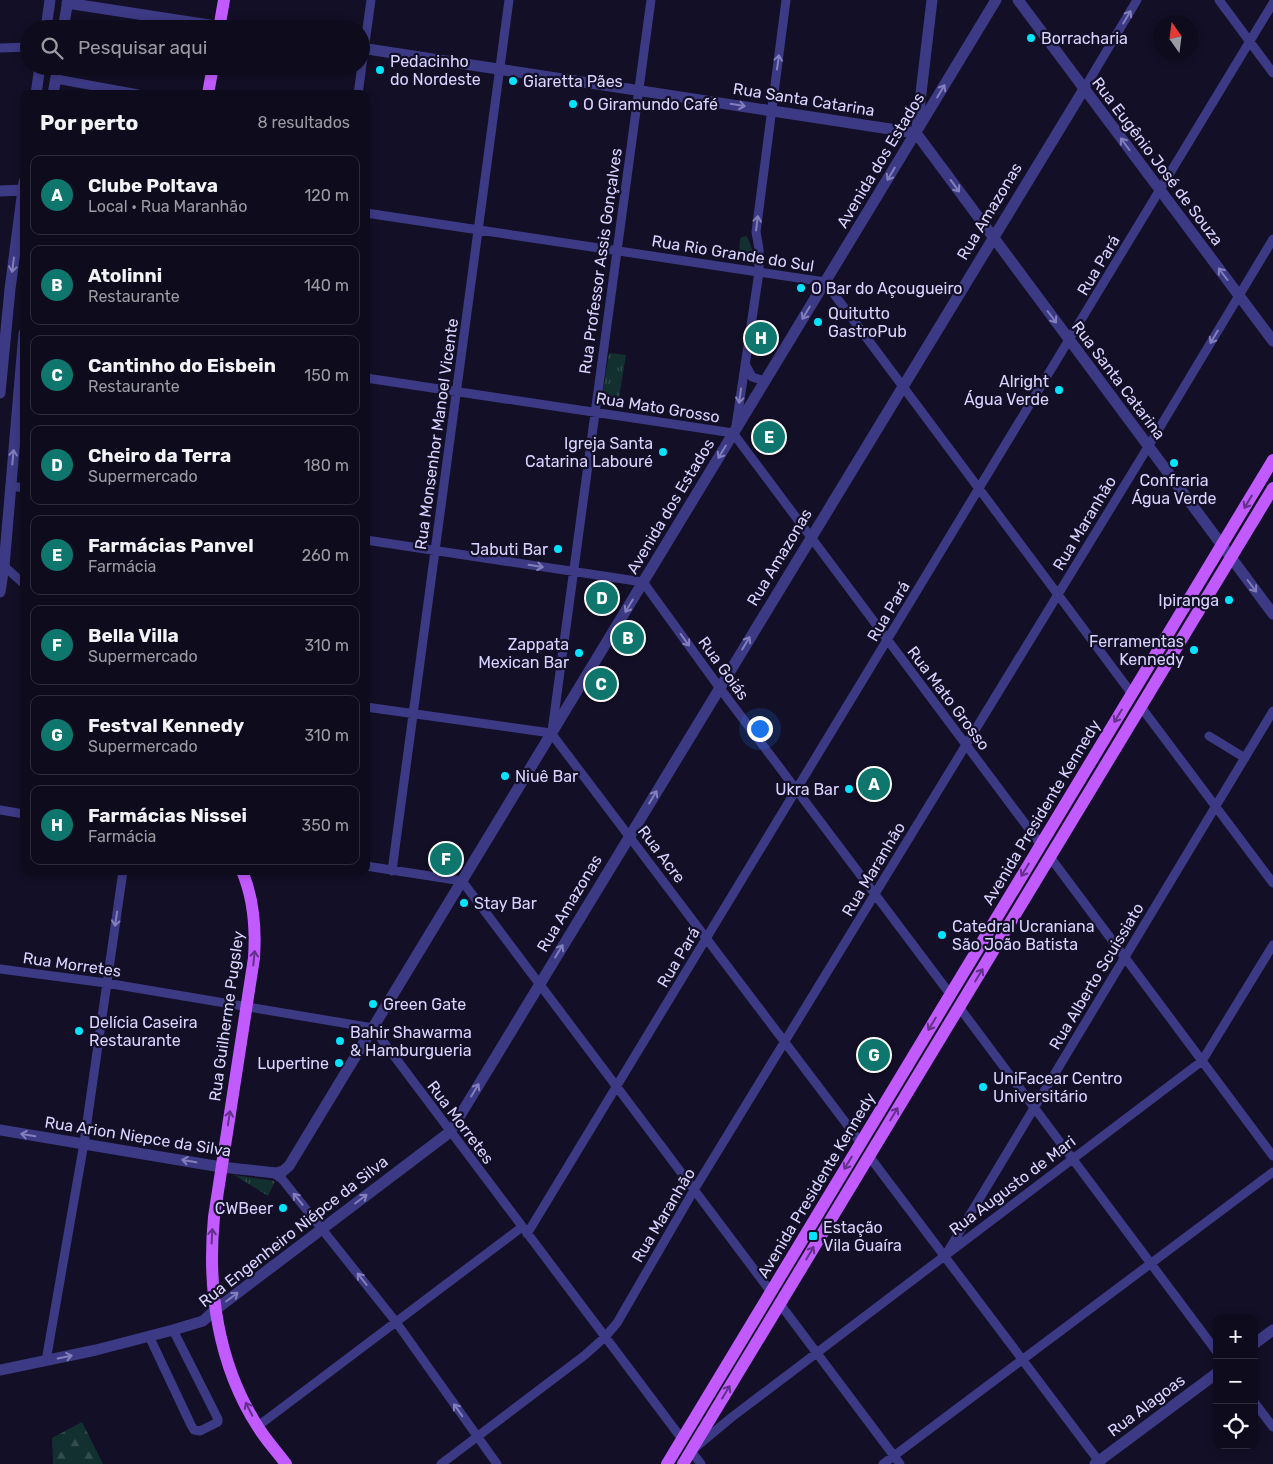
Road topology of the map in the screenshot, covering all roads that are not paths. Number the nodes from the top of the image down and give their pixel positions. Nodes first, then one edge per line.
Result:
1 (50, 0) edge
2 (224, 0) edge
3 (371, 0) edge
4 (509, 0) edge
5 (651, 0) edge
6 (786, 0) edge
7 (932, 0) edge
8 (996, 0) edge
9 (1018, 0) edge
10 (1137, 0) edge
11 (1219, 0) edge
12 (68, 2) edge
13 (1273, 3) edge
14 (47, 20) edge
15 (65, 20) edge
16 (173, 20) edge
17 (220, 20) edge
18 (368, 20) edge
19 (1250, 41) junction
20 (20, 47) edge
21 (0, 48) edge
22 (370, 49) edge
23 (500, 69) junction
24 (1273, 73) edge
25 (39, 75) edge
26 (57, 75) edge
27 (211, 75) edge
28 (360, 75) edge
29 (56, 80) junction
30 (1084, 88) junction
31 (37, 90) edge
32 (55, 90) edge
33 (115, 90) edge
34 (209, 90) edge
35 (358, 90) edge
36 (639, 90) junction
37 (772, 110) junction
38 (916, 133) junction
39 (20, 188) edge
40 (0, 191) edge
41 (1161, 191) junction
42 (20, 207) edge
43 (370, 214) edge
44 (478, 230) junction
45 (992, 237) junction
46 (1273, 239) edge
47 (617, 251) junction
48 (759, 272) junction
49 (825, 282) junction
50 (1239, 296) junction
51 (3, 323) edge
52 (1070, 340) junction
53 (1273, 341) edge
54 (745, 364) junction
55 (20, 365) edge
56 (370, 379) edge
57 (765, 382) junction
58 (902, 387) junction
59 (457, 392) junction
60 (0, 393) edge
61 (595, 412) junction
62 (735, 431) junction
63 (1148, 447) junction
64 (1271, 466) edge
65 (5, 486) edge
66 (20, 488) edge
67 (1273, 488) edge
68 (980, 489) junction
69 (811, 537) junction
70 (370, 541) edge
71 (1221, 545) junction
72 (435, 551) junction
73 (1231, 558) junction
74 (4, 566) junction
75 (573, 572) junction
76 (20, 580) edge
77 (643, 582) junction
78 (0, 592) edge
79 (1058, 595) junction
80 (1273, 614) edge
81 (888, 640) junction
82 (719, 688) junction
83 (1132, 694) junction
84 (1141, 706) junction
85 (370, 708) edge
86 (1273, 712) edge
87 (413, 714) junction
88 (551, 734) junction
89 (1209, 736) dead end
90 (966, 745) junction
91 (1245, 758) junction
92 (797, 790) junction
93 (1216, 806) junction
94 (0, 810) edge
95 (20, 813) edge
96 (629, 836) junction
97 (1041, 844) junction
98 (1050, 858) junction
99 (370, 867) edge
100 (392, 871) junction
101 (122, 875) edge
102 (243, 875) edge
103 (462, 881) junction
104 (1273, 883) edge
105 (875, 895) junction
106 (995, 920) junction
107 (1004, 932) junction
108 (707, 938) junction
109 (1273, 945) edge
110 (1125, 958) junction
111 (0, 970) edge
112 (106, 983) junction
113 (539, 984) junction
114 (950, 994) junction
115 (246, 1007) junction
116 (959, 1007) junction
117 (373, 1028) junction
118 (784, 1042) junction
119 (1202, 1061) junction
120 (617, 1087) junction
121 (1035, 1108) junction
122 (0, 1130) edge
123 (450, 1132) junction
124 (84, 1143) junction
125 (861, 1143) junction
126 (870, 1156) junction
127 (1273, 1156) edge
128 (1073, 1159) junction
129 (221, 1167) junction
130 (272, 1172) junction
131 (1273, 1172) edge
132 (836, 1184) junction
133 (694, 1190) junction
134 (848, 1192) junction
135 (322, 1228) junction
136 (525, 1231) junction
137 (945, 1256) junction
138 (1151, 1264) junction
139 (771, 1292) junction
140 (780, 1304) junction
141 (215, 1310) junction
142 (396, 1322) junction
143 (173, 1330) junction
144 (1273, 1330) edge
145 (150, 1336) junction
146 (605, 1338) junction
147 (1258, 1341) edge
148 (1213, 1347) edge
149 (816, 1353) junction
150 (1023, 1360) junction
151 (46, 1361) junction
152 (0, 1370) edge
153 (1213, 1375) edge
154 (1256, 1404) edge
155 (716, 1409) junction
156 (732, 1417) junction
157 (258, 1426) junction
158 (1273, 1427) edge
159 (477, 1437) junction
160 (682, 1438) junction
161 (691, 1450) junction
162 (894, 1456) junction
163 (666, 1461) edge
164 (1098, 1463) edge
165 (286, 1464) edge
166 (441, 1464) edge
167 (497, 1464) edge
168 (683, 1464) edge
169 (701, 1464) edge
170 (883, 1464) edge
171 (900, 1464) edge

1 - 14 street
2 - 17 main road
3 - 18 street
4 - 23 street, Rua Monsenhor Manoel Vicente
5 - 36 street, Rua Professor Assis Gonçalves
37 -> 6 street
7 - 38 street
38 -> 8 street, Avenida dos Estados
9 - 30 street, Rua Eugênio José de Souza
30 -> 10 street, Rua Amazonas
11 - 19 street
12 - 15 street
12 - 16 street
13 - 19 street, Rua Pará
19 - 24 street
19 - 41 street, Rua Pará
20 - 21 street
22 - 23 street, Rua Santa Catarina
23 - 36 street, Rua Santa Catarina
23 - 44 street, Rua Monsenhor Manoel Vicente
25 - 31 street
26 - 29 street
27 - 34 main road
28 - 35 street
29 - 32 street
29 - 33 street
41 -> 30 street, Rua Eugênio José de Souza
30 - 45 street, Rua Amazonas
36 -> 37 street, Rua Santa Catarina
36 - 47 street, Rua Professor Assis Gonçalves
37 - 38 street, Rua Santa Catarina
48 -> 37 street
38 -> 45 street, Rua Santa Catarina
38 -> 49 street, Avenida dos Estados
39 - 40 street
50 -> 41 street, Rua Eugênio José de Souza
41 - 52 street, Rua Pará
42 -> 51 street
43 - 44 street, Rua Rio Grande do Sul
44 - 47 street, Rua Rio Grande do Sul
44 - 59 street, Rua Monsenhor Manoel Vicente
45 -> 52 street, Rua Santa Catarina
45 - 58 street, Rua Amazonas
46 - 50 street, Rua Maranhão
47 - 48 street, Rua Rio Grande do Sul
47 - 61 street, Rua Professor Assis Gonçalves
48 - 49 street, Rua Rio Grande do Sul
48 - 54 street
49 -> 57 street, Avenida dos Estados
49 - 58 street, Rua Rio Grande do Sul
50 - 53 street, Rua Eugênio José de Souza
50 -> 63 street, Rua Maranhão
51 - 60 street
52 - 63 street, Rua Santa Catarina
52 - 68 street, Rua Pará
54 - 57 street
54 -> 62 street
65 -> 55 street
56 - 59 street, Rua Mato Grosso
57 - 62 street, Avenida dos Estados
58 - 68 street, Rua Rio Grande do Sul
58 - 69 street, Rua Amazonas
59 - 61 street, Rua Mato Grosso
59 - 72 street, Rua Monsenhor Manoel Vicente
61 - 62 street, Rua Mato Grosso
61 - 75 street, Rua Professor Assis Gonçalves
62 - 69 street, Rua Mato Grosso
62 -> 77 street, Avenida dos Estados
63 - 71 street, Rua Santa Catarina
63 - 79 street, Rua Maranhão
64 -> 71 main road, Avenida Presidente Kennedy
65 - 66 street
65 - 74 street
67 - 73 main road, Avenida Presidente Kennedy
68 - 79 street, Rua Rio Grande do Sul
68 - 81 street, Rua Pará
69 - 81 street, Rua Mato Grosso
82 -> 69 street, Rua Amazonas
70 - 72 street
71 - 73 street, Rua Santa Catarina
71 - 83 main road, Avenida Presidente Kennedy
72 -> 75 street
72 - 87 street, Rua Monsenhor Manoel Vicente
73 -> 80 street, Rua Santa Catarina
73 - 84 main road, Avenida Presidente Kennedy
74 - 76 street
74 - 78 street
75 - 77 street
75 - 88 street, Rua Professor Assis Gonçalves
77 -> 82 street, Rua Goiás
77 -> 88 street, Avenida dos Estados
79 - 83 street, Rua Rio Grande do Sul
79 - 90 street, Rua Maranhão
81 - 90 street, Rua Mato Grosso
81 - 92 street, Rua Pará
82 - 92 street, Rua Goiás
96 -> 82 street, Rua Amazonas
83 -> 97 main road, Avenida Presidente Kennedy
84 - 93 street
84 - 98 main road, Avenida Presidente Kennedy
85 - 87 street
86 - 91 street, Rua Alberto Scuissiato
87 - 88 street
87 - 100 street, Rua Monsenhor Manoel Vicente
88 - 96 street, Rua Acre
88 - 103 street, Avenida dos Estados
89 - 91 street
90 - 97 street, Rua Mato Grosso
90 - 105 street, Rua Maranhão
91 - 93 street, Rua Alberto Scuissiato
92 - 105 street, Rua Goiás
92 - 108 street, Rua Pará
93 - 104 street
93 - 110 street, Rua Alberto Scuissiato
94 - 95 street
96 - 108 street, Rua Acre
113 -> 96 street, Rua Amazonas
97 -> 106 main road, Avenida Presidente Kennedy
98 - 107 main road, Avenida Presidente Kennedy
98 - 110 street
99 - 100 street
100 - 103 street
101 -> 112 street
115 -> 102 main road, Rua Guilherme Pugsley
103 - 113 street
103 - 117 street, Avenida dos Estados
105 - 114 street, Rua Goiás
105 - 118 street, Rua Maranhão
106 - 107 main road
106 - 114 main road, Avenida Presidente Kennedy
116 -> 107 main road, Avenida Presidente Kennedy
108 - 118 street, Rua Acre
108 - 120 street, Rua Pará
109 - 119 street, Rua Augusto de Mari
110 - 119 street
110 - 121 street, Rua Alberto Scuissiato
111 - 112 street, Rua Morretes
112 - 115 street, Rua Morretes
112 - 124 street
113 - 120 street
123 -> 113 street, Rua Amazonas
114 -> 125 main road, Avenida Presidente Kennedy
115 - 117 street, Rua Morretes
129 -> 115 main road, Rua Guilherme Pugsley
116 - 121 street
126 -> 116 main road, Avenida Presidente Kennedy
117 - 123 street, Rua Morretes
117 - 130 street, Avenida dos Estados
118 - 125 street, Rua Acre
118 - 133 street, Rua Maranhão
119 - 127 street
119 - 128 street, Rua Augusto de Mari
120 - 133 street
120 - 136 street, Rua Pará
121 - 128 street
121 - 137 street, Rua Alberto Scuissiato
124 -> 122 street, Rua Arion Niepce da Silva
135 -> 123 street, Rua Engenheiro Niépce da Silva
123 - 136 street, Rua Morretes
129 -> 124 street, Rua Arion Niepce da Silva
124 - 151 street
125 -> 132 main road, Avenida Presidente Kennedy
126 - 134 main road, Avenida Presidente Kennedy
126 - 137 street
128 - 137 street, Rua Augusto de Mari
128 - 138 street
129 - 130 street, Rua Arion Niepce da Silva
141 -> 129 main road, Rua Guilherme Pugsley
135 -> 130 street
131 - 138 street
132 - 134 main road
132 - 139 main road, Avenida Presidente Kennedy
133 - 139 street
133 - 146 street, Rua Maranhão
140 -> 134 main road, Avenida Presidente Kennedy
141 -> 135 street, Rua Engenheiro Niépce da Silva
142 -> 135 street
136 - 142 street, Rua Pará
136 - 146 street, Rua Morretes
137 - 149 street, Rua Augusto de Mari
137 - 150 street
138 - 148 street
138 - 150 street
139 - 160 main road, Avenida Presidente Kennedy
140 - 149 street
155 -> 140 main road, Avenida Presidente Kennedy
141 - 143 street, Rua Engenheiro Niépce da Silva
157 -> 141 main road, Rua Guilherme Pugsley
142 - 157 street, Rua Pará
159 -> 142 street
143 - 145 street, Rua Engenheiro Niépce da Silva
143 - 145 street
144 - 147 street
151 -> 145 street, Rua Engenheiro Niépce da Silva
146 - 159 street, Rua Maranhão
146 - 160 street, Rua Morretes
149 - 156 street, Rua Augusto de Mari
149 - 162 street
150 - 162 street
150 - 164 street
151 - 152 street, Rua Engenheiro Niépce da Silva
153 - 164 street, Rua Alagoas
154 - 158 street
155 - 156 street
155 - 161 main road, Avenida Presidente Kennedy
156 - 161 street, Rua Augusto de Mari
157 - 165 main road, Rua Guilherme Pugsley
159 - 166 street, Rua Maranhão
159 - 167 street
160 - 163 main road, Avenida Presidente Kennedy
161 - 168 main road, Avenida Presidente Kennedy
161 - 169 street
162 - 170 street
162 - 171 street

